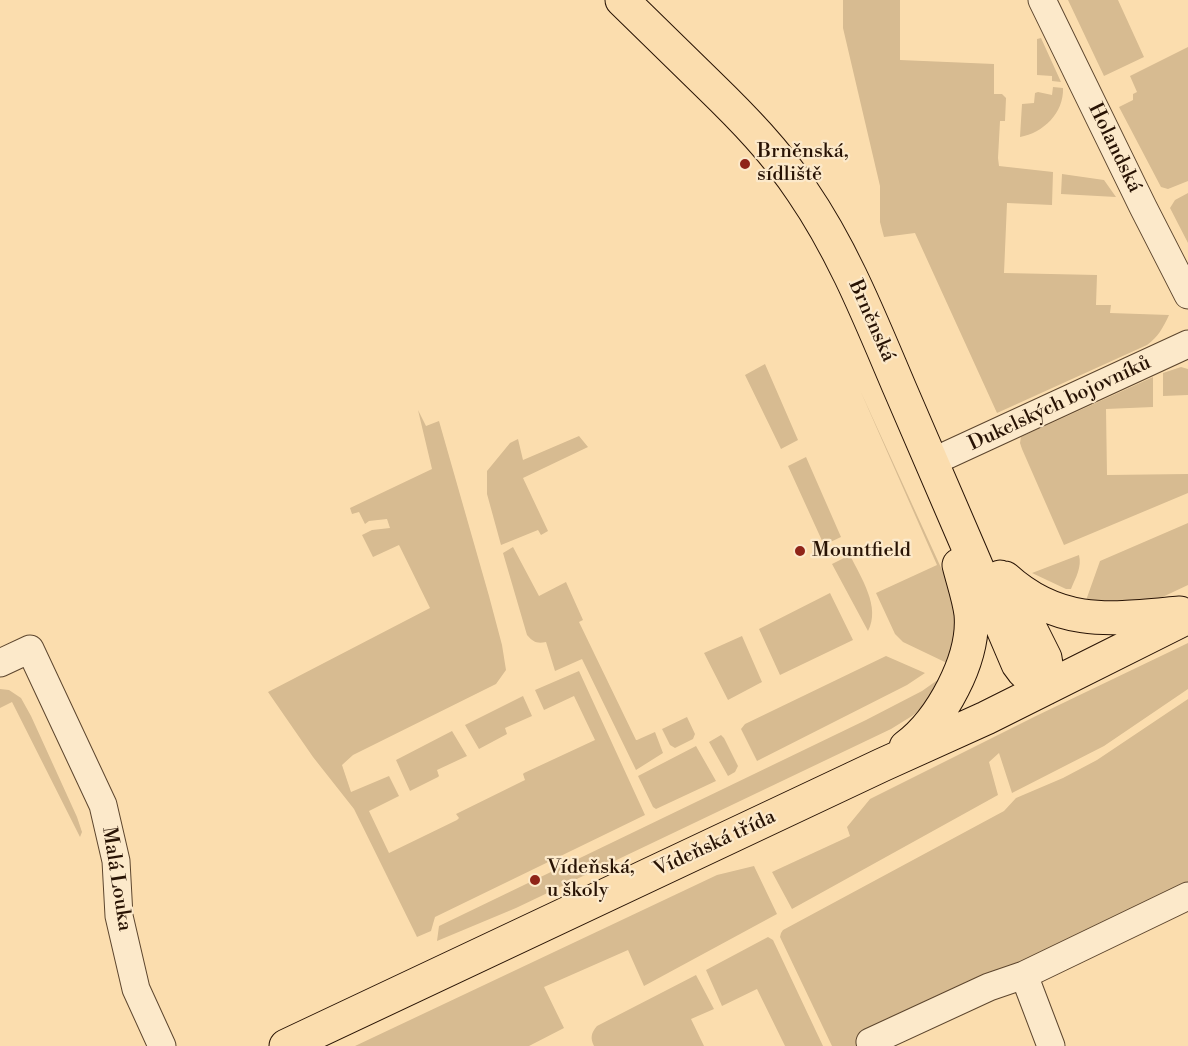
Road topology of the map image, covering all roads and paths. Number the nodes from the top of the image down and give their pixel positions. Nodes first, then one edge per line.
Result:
1 (622, 0) edge
2 (1042, 0) edge
3 (1188, 295) edge
4 (1188, 344) edge
5 (937, 473) junction
6 (993, 564) junction
7 (1188, 615) edge
8 (0, 663) edge
9 (1046, 688) junction
10 (882, 765) junction
11 (1188, 896) edge
12 (1024, 975) junction
13 (870, 1042) dead end
14 (162, 1046) edge
15 (286, 1046) edge
16 (1051, 1046) edge

1 - 5 main road, Brněnská
2 - 3 street, Holandská
4 - 5 street, Dukelských bojovníků
5 - 6 main road
5 - 9 main road, Brněnská
5 - 10 main road
6 - 7 main road
6 - 9 main road
7 - 9 main road
8 - 14 street, Malá Louka
9 - 10 main road, Vídeňská třída
10 - 15 main road, Vídeňská třída
11 - 12 street
12 - 13 street
12 - 16 street

